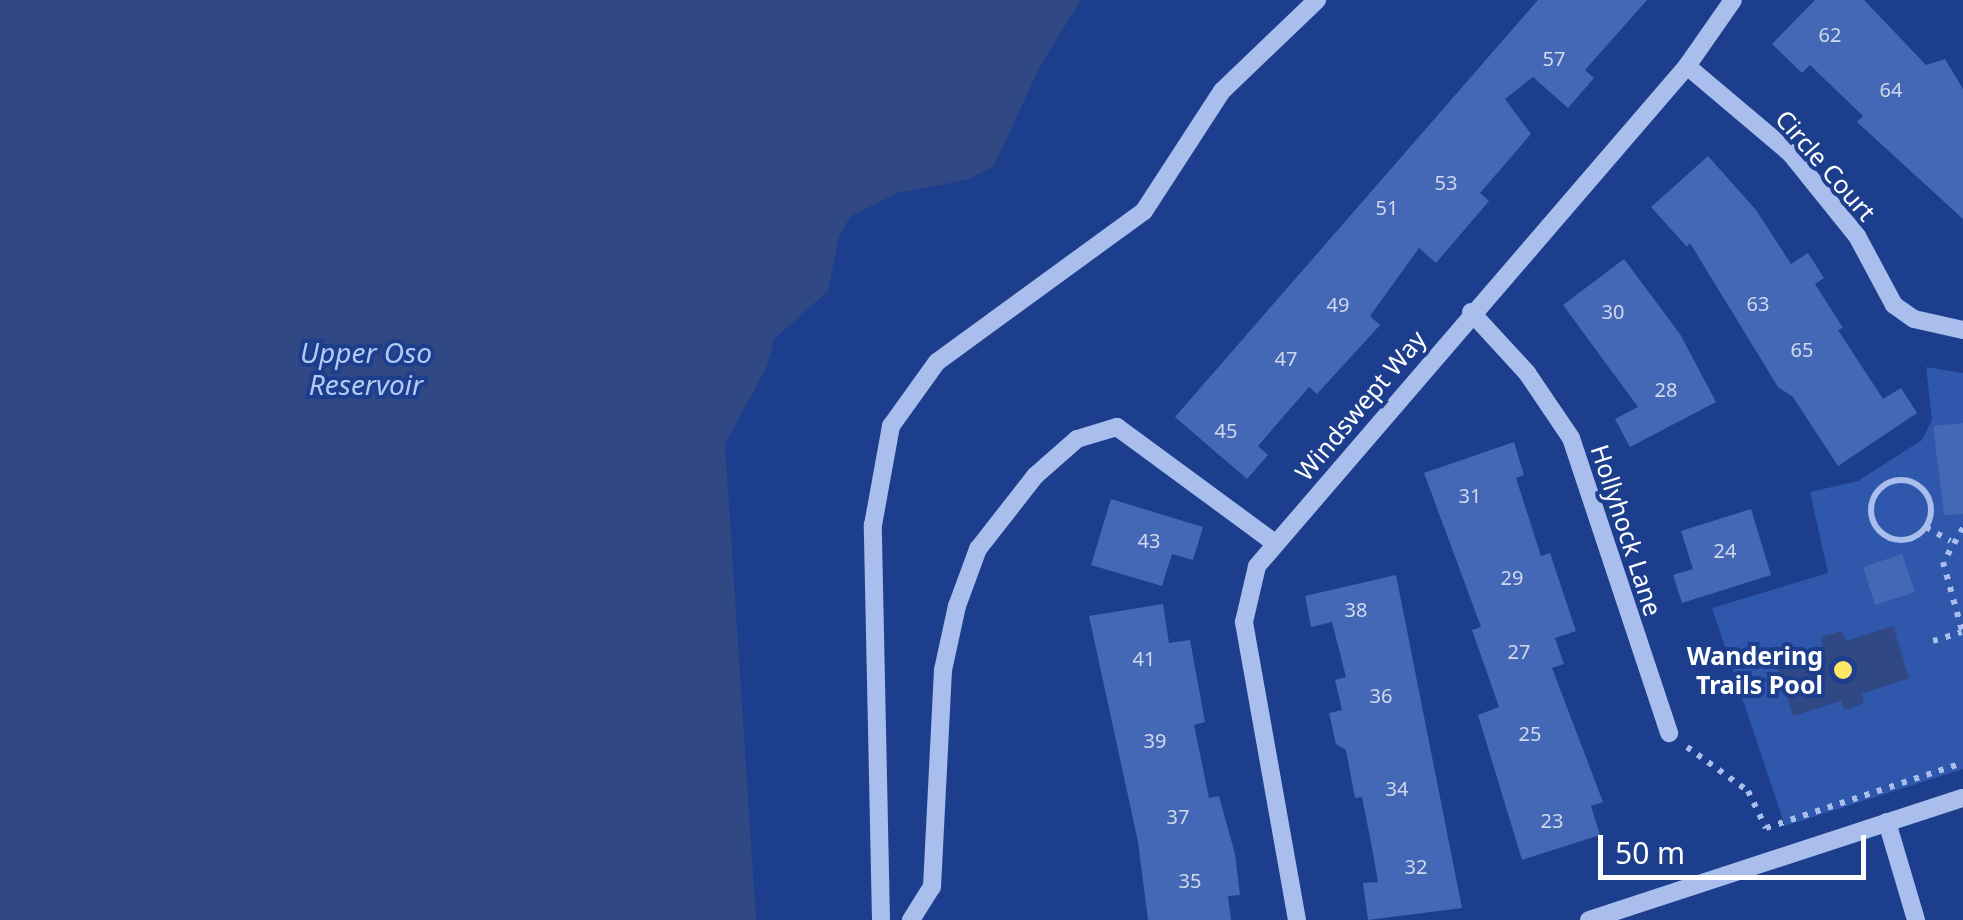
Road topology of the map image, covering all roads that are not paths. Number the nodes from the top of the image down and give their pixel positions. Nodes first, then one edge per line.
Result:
1 (1317, 0) edge
2 (1733, 0) edge
3 (1687, 66) junction
4 (1471, 312) junction
5 (1963, 330) edge
6 (1276, 544) junction
7 (1670, 733) road end
8 (1963, 798) edge
9 (1887, 822) junction
10 (880, 920) edge
11 (911, 920) edge
12 (1297, 920) edge
13 (1589, 920) edge
14 (1916, 920) edge

1 - 10 street
2 - 3 street, Windswept Way
3 - 4 street, Windswept Way
3 - 5 street, Circle Court
4 - 6 street, Windswept Way
4 - 7 street, Hollyhock Lane
6 - 11 street
6 - 12 street, Windswept Way
8 - 9 street
9 - 13 street
9 - 14 street

